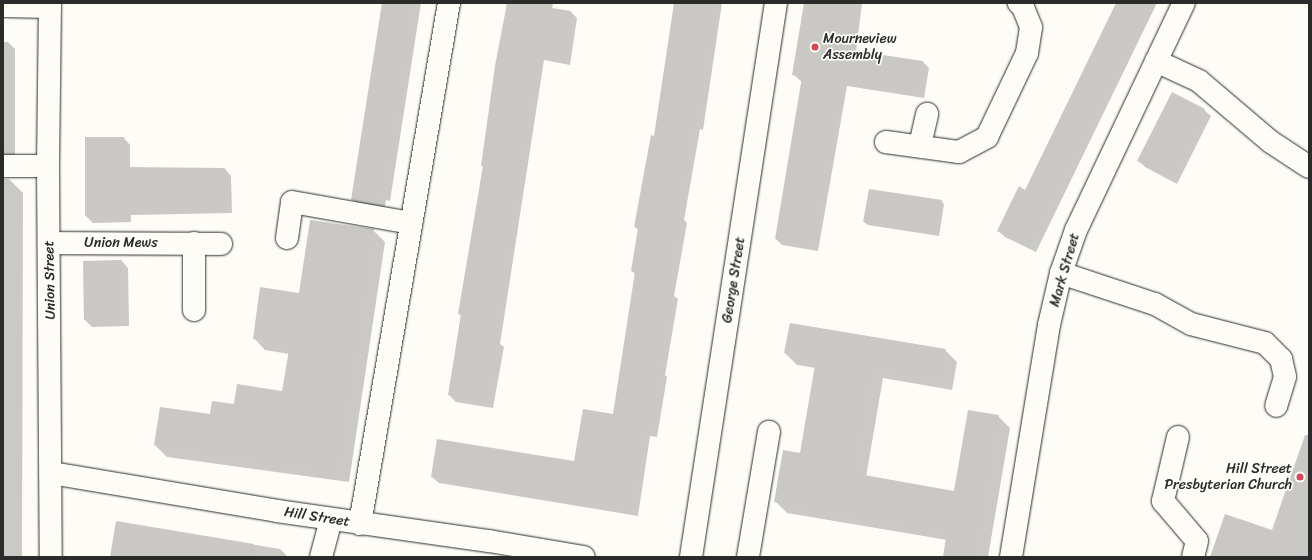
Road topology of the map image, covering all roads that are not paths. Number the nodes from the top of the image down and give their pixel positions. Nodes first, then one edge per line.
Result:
1 (448, 3) edge
2 (776, 3) edge
3 (1018, 3) edge
4 (1184, 3) edge
5 (50, 5) edge
6 (3, 6) edge
7 (1156, 61) junction
8 (927, 114) dead end
9 (886, 142) dead end
10 (920, 145) junction
11 (3, 166) edge
12 (48, 166) junction
13 (1309, 167) edge
14 (411, 223) junction
15 (287, 238) dead end
16 (49, 243) junction
17 (194, 243) junction
18 (221, 244) dead end
19 (1061, 273) junction
20 (194, 310) dead end
21 (1276, 406) dead end
22 (769, 432) dead end
23 (1178, 437) dead end
24 (51, 473) junction
25 (331, 519) junction
26 (360, 524) junction
27 (488, 549) edge
28 (51, 557) edge
29 (321, 557) edge
30 (584, 557) edge
31 (691, 557) edge
32 (748, 557) edge
33 (1012, 557) edge
34 (1193, 557) edge

1 - 14 street
2 - 31 street, George Street
3 - 10 street
4 - 7 street, Mark Street
5 - 6 street
5 - 12 street, Union Street
7 - 13 street
7 - 19 street, Mark Street
8 - 10 street
9 - 10 street
11 - 12 street
12 - 16 street, Union Street
14 - 15 street
14 - 26 street
16 - 17 street, Union Mews
16 - 24 street, Union Street
17 - 18 street, Union Mews
17 - 20 street
19 - 21 street
19 - 33 street, Mark Street
22 - 32 street
23 - 34 street
24 - 25 street, Hill Street
24 - 28 street, Union Street
25 - 26 street, Hill Street
25 - 29 street
26 - 27 street, Hill Street
27 - 30 street, Hill Street

